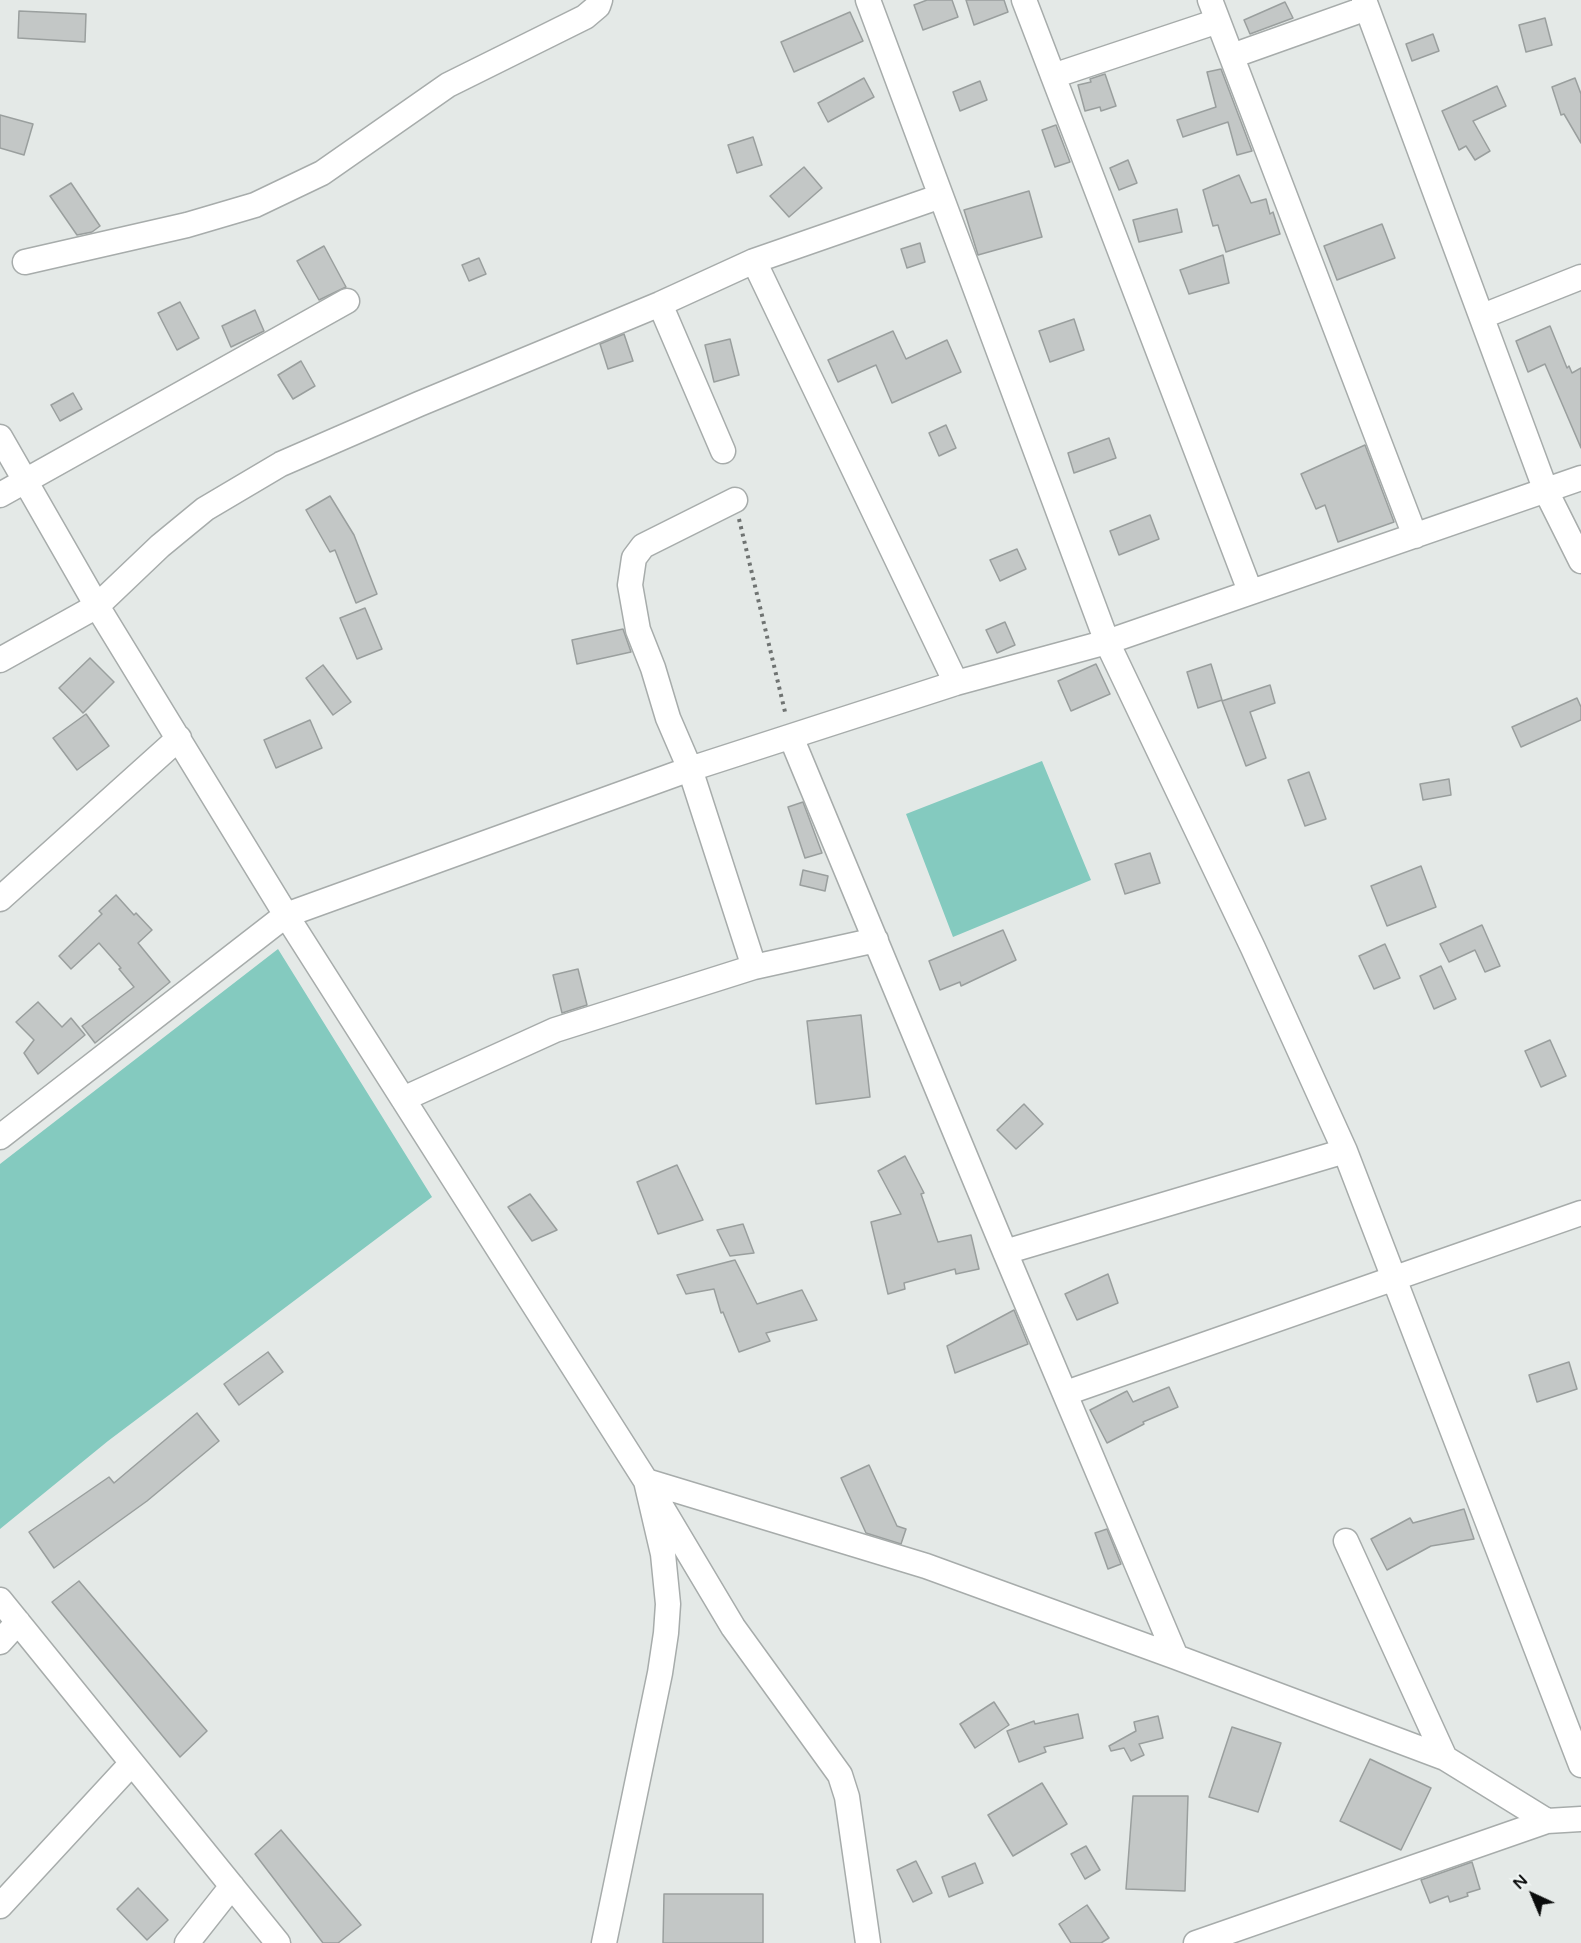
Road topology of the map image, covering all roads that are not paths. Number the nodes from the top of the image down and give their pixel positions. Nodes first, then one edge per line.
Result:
1 (600, 0) edge
2 (868, 0) edge
3 (1024, 0) edge
4 (1366, 4) edge
5 (1214, 10) edge
6 (1232, 56) junction
7 (1053, 76) junction
8 (941, 196) junction
9 (754, 261) junction
10 (25, 262) dead end
11 (1581, 277) edge
12 (347, 301) dead end
13 (660, 304) junction
14 (1483, 316) junction
15 (0, 437) edge
16 (723, 451) dead end
17 (1581, 477) edge
18 (27, 481) junction
19 (1546, 490) junction
20 (0, 495) edge
21 (735, 500) road end
22 (1415, 536) junction
23 (1581, 561) edge
24 (1250, 591) junction
25 (97, 606) junction
26 (1107, 642) junction
27 (0, 660) edge
28 (956, 683) junction
29 (791, 737) junction
30 (179, 738) junction
31 (690, 769) junction
32 (0, 899) edge
33 (286, 915) junction
34 (876, 940) junction
35 (754, 967) junction
36 (403, 1099) junction
37 (0, 1137) edge
38 (1346, 1150) junction
39 (1581, 1213) edge
40 (1005, 1252) junction
41 (1395, 1277) junction
42 (1066, 1393) junction
43 (646, 1481) junction
44 (1346, 1540) dead end
45 (0, 1600) edge
46 (18, 1622) junction
47 (0, 1642) edge
48 (1176, 1657) junction
49 (1445, 1758) junction
50 (132, 1763) junction
51 (1581, 1764) edge
52 (1581, 1819) edge
53 (1547, 1821) junction
54 (232, 1886) junction
55 (0, 1906) edge
56 (187, 1943) edge
57 (278, 1943) edge
58 (604, 1943) edge
59 (868, 1943) edge
60 (1196, 1943) edge

1 - 10 street
2 - 8 street
3 - 7 street
4 - 6 street
4 - 14 street
5 - 6 street
5 - 7 street
6 - 22 street
7 - 24 street
8 - 9 street
8 - 26 street
9 - 13 street
9 - 28 street
11 - 14 street
12 - 18 street
13 - 16 street
13 - 25 street
14 - 19 street
15 - 18 street
17 - 19 street
18 - 20 street
18 - 25 street
19 - 22 street
19 - 23 street
21 - 31 street
22 - 24 street
24 - 26 street
25 - 27 street
25 - 30 street
26 - 28 street
26 - 38 street
28 - 29 street
29 - 31 street
29 - 34 street
30 - 32 street
30 - 33 street
31 - 33 street
31 - 35 street
33 - 36 street
33 - 37 street
34 - 35 street
34 - 40 street
35 - 36 street
36 - 43 street
38 - 40 street
38 - 41 street
39 - 41 street
40 - 42 street
41 - 42 street
41 - 51 street
42 - 48 street
43 - 48 street
43 - 58 street
43 - 59 street
44 - 49 street
45 - 46 street
46 - 47 street
46 - 50 street
48 - 49 street
49 - 53 street
50 - 54 street
50 - 55 street
52 - 53 street
53 - 60 street
54 - 56 street
54 - 57 street

